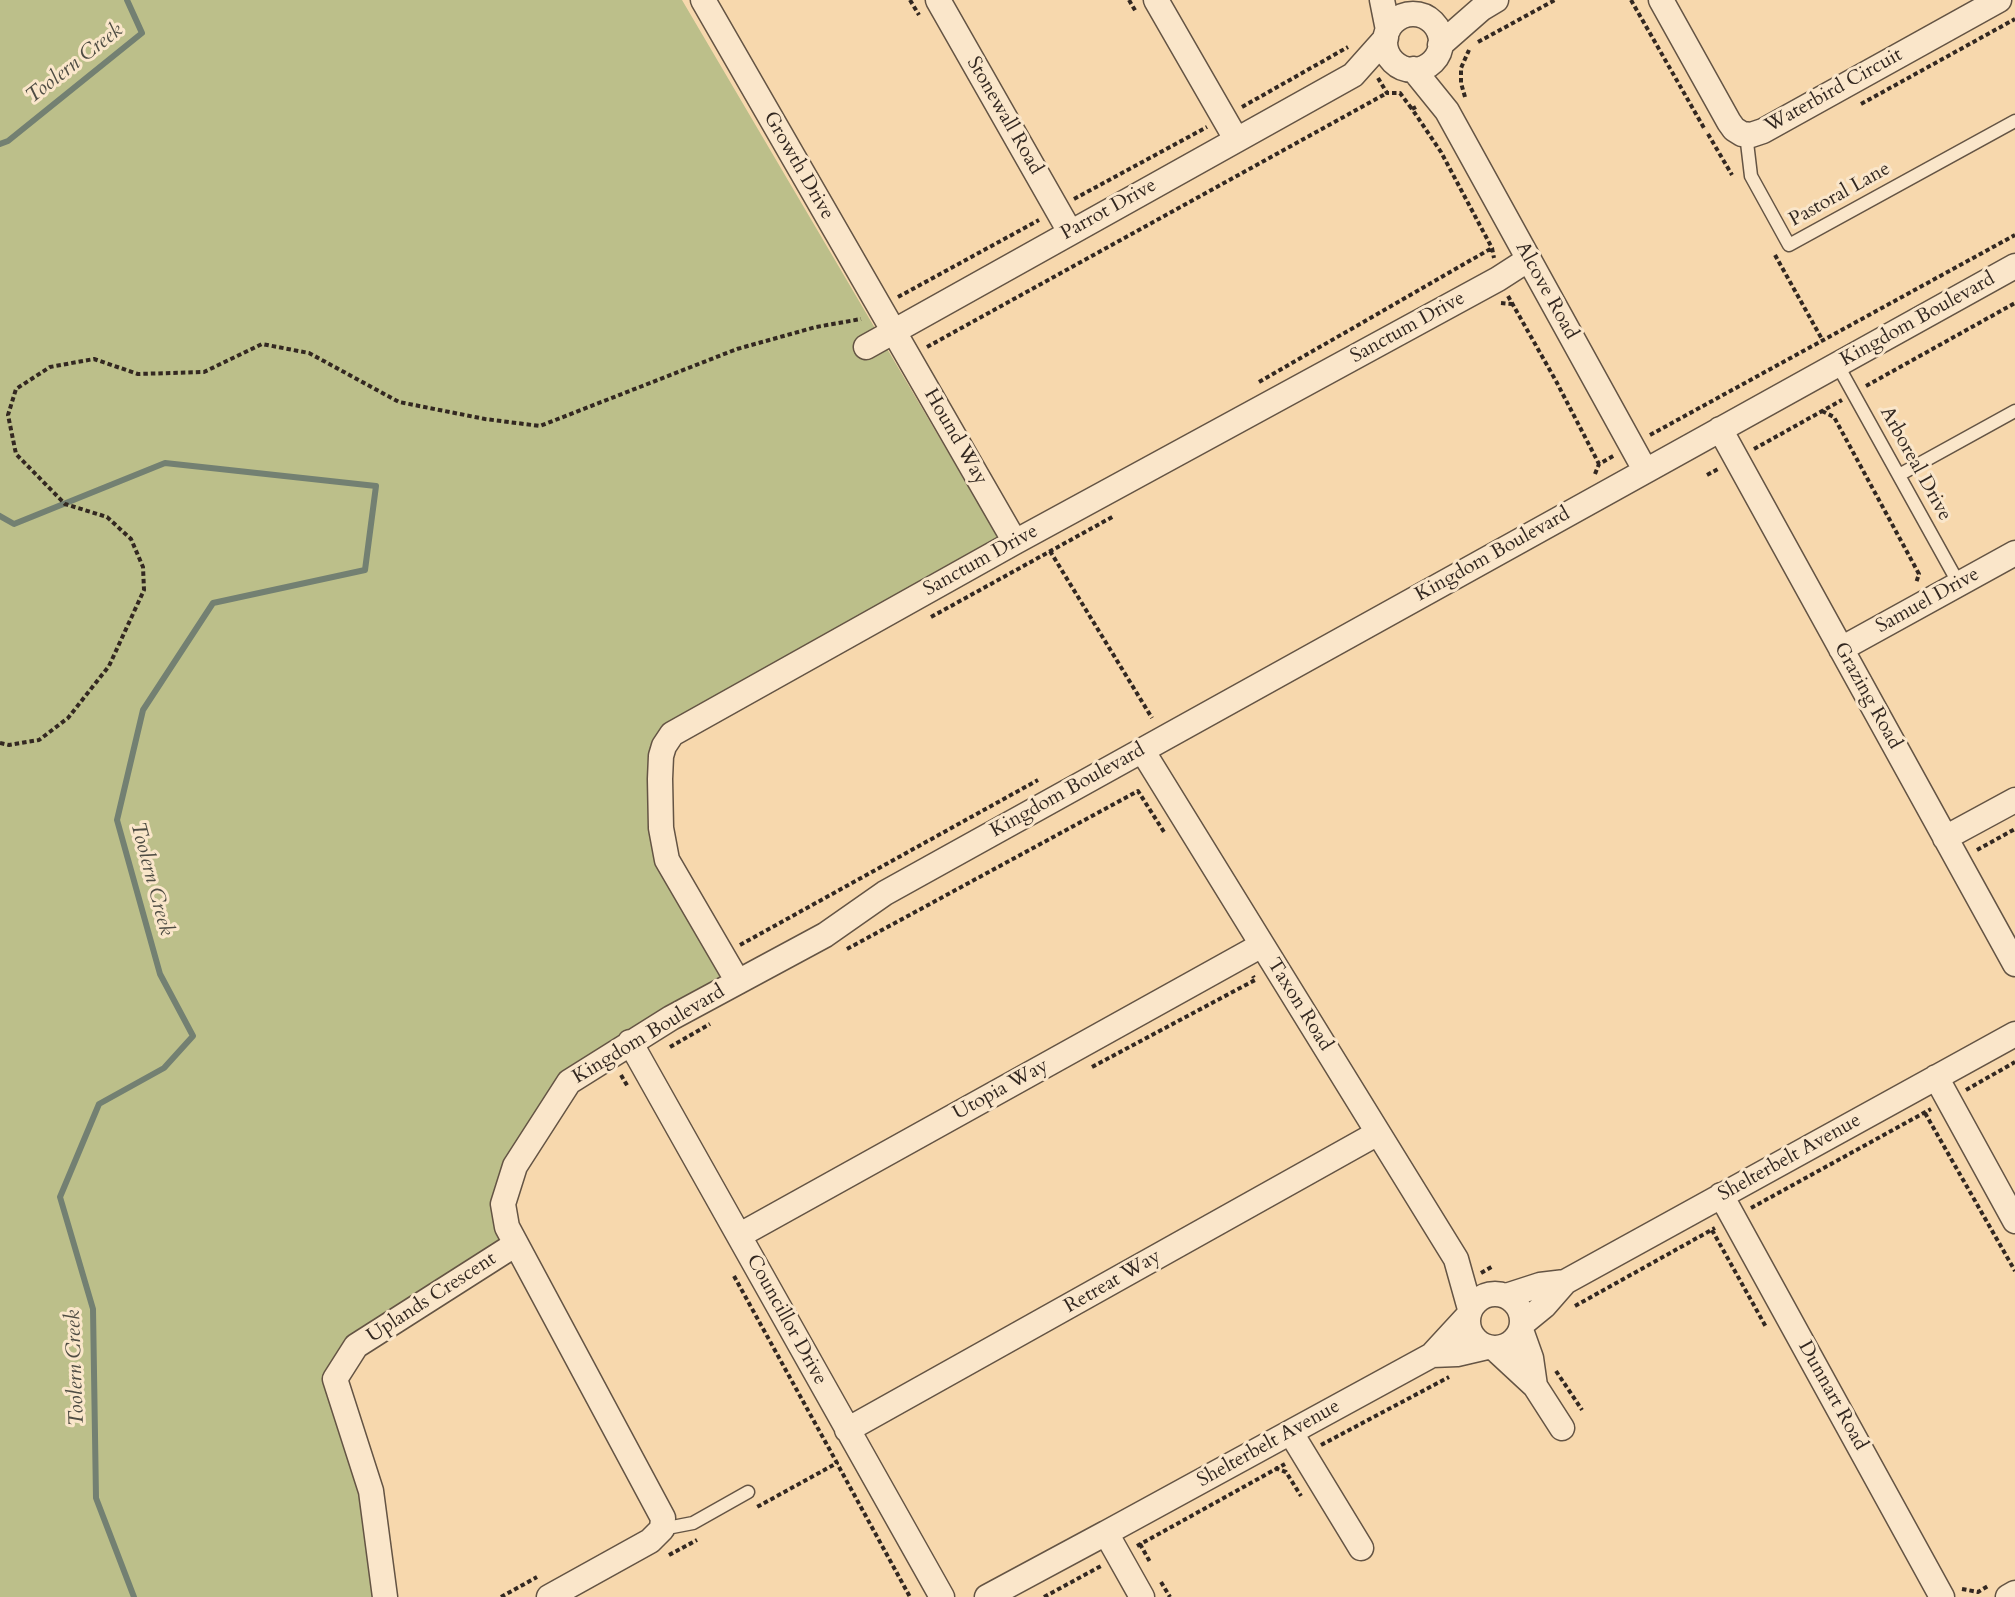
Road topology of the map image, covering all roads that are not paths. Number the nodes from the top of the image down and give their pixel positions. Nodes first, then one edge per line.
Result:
1 (703, 0) edge
2 (938, 0) edge
3 (1156, 0) edge
4 (1382, 0) edge
5 (1661, 0) edge
6 (1999, 0) edge
7 (1488, 4) edge
8 (1414, 10) edge
9 (1387, 34) junction
10 (1439, 49) junction
11 (1407, 68) junction
12 (1353, 75) junction
13 (1447, 111) junction
14 (2015, 121) edge
15 (1746, 134) junction
16 (1236, 139) junction
17 (1070, 232) junction
18 (1529, 259) junction
19 (2015, 266) edge
20 (894, 331) junction
21 (866, 347) dead end
22 (1837, 364) junction
23 (2015, 411) edge
24 (1720, 429) junction
25 (1645, 470) junction
26 (1899, 475) junction
27 (1015, 542) junction
28 (2015, 553) edge
29 (1954, 575) junction
30 (1841, 649) junction
31 (1142, 750) junction
32 (2015, 800) edge
33 (1955, 833) junction
34 (1262, 945) junction
35 (2015, 964) edge
36 (746, 978) junction
37 (2015, 1034) edge
38 (636, 1053) junction
39 (1936, 1077) junction
40 (1378, 1133) junction
41 (1721, 1196) junction
42 (2015, 1221) edge
43 (740, 1236) junction
44 (516, 1244) junction
45 (1456, 1259) junction
46 (1565, 1282) junction
47 (1502, 1294) junction
48 (1468, 1313) junction
49 (1521, 1327) junction
50 (1491, 1348) junction
51 (1432, 1355) junction
52 (1535, 1386) junction
53 (1562, 1428) dead end
54 (847, 1430) junction
55 (1291, 1433) junction
56 (748, 1492) dead end
57 (662, 1529) junction
58 (1106, 1533) junction
59 (1361, 1548) dead end
60 (1949, 1595) edge
61 (385, 1597) edge
62 (549, 1597) edge
63 (942, 1597) edge
64 (987, 1597) edge
65 (1142, 1597) edge

1 - 20 street, Growth Drive
2 - 17 street, Stonewall Road
3 - 16 street
4 - 9 street
5 - 15 street, Waterbird Circuit
6 - 15 street, Waterbird Circuit
7 - 8 street
7 - 10 street
8 - 9 street
8 - 10 street
9 - 11 street
9 - 12 street, Parrot Drive
10 - 11 street
10 - 13 street, Alcove Road
11 - 12 street, Parrot Drive
11 - 13 street, Alcove Road
12 - 16 street, Parrot Drive
13 - 18 street, Alcove Road
14 - 15 lane, Pastoral Lane
16 - 17 street, Parrot Drive
17 - 20 street, Parrot Drive
18 - 25 street, Alcove Road
18 - 27 street, Sanctum Drive
19 - 22 street, Kingdom Boulevard
20 - 21 street, Parrot Drive
20 - 27 street, Hound Way
22 - 24 street, Kingdom Boulevard
22 - 26 lane, Arboreal Drive
23 - 26 lane
24 - 25 street, Kingdom Boulevard
24 - 30 street, Grazing Road
25 - 31 street, Kingdom Boulevard
26 - 29 lane, Arboreal Drive
27 - 36 street, Sanctum Drive
28 - 29 street, Samuel Drive
29 - 30 street, Samuel Drive
30 - 33 street, Grazing Road
31 - 34 street, Taxon Road
31 - 36 street, Kingdom Boulevard
32 - 33 street
33 - 35 street, Grazing Road
34 - 40 street, Taxon Road
34 - 43 street, Utopia Way
36 - 38 street, Kingdom Boulevard
37 - 39 street, Shelterbelt Avenue
38 - 43 street, Councillor Drive
38 - 44 street, Kingdom Boulevard
39 - 41 street, Shelterbelt Avenue
39 - 42 street
40 - 45 street, Taxon Road
40 - 54 street, Retreat Way
41 - 46 street, Shelterbelt Avenue
41 - 60 street, Dunnart Road
43 - 54 street, Councillor Drive
44 - 57 street, Kingdom Boulevard
44 - 61 street, Uplands Crescent
45 - 47 street
45 - 48 street
46 - 47 street, Shelterbelt Avenue
46 - 49 street, Shelterbelt Avenue
47 - 48 street
47 - 49 street
48 - 50 street
48 - 51 street, Shelterbelt Avenue
49 - 50 street
49 - 52 street
50 - 51 street, Shelterbelt Avenue
50 - 52 street
51 - 55 street, Shelterbelt Avenue
52 - 53 street
54 - 63 street, Councillor Drive
55 - 58 street, Shelterbelt Avenue
55 - 59 street
56 - 57 lane
57 - 62 street
58 - 64 street, Shelterbelt Avenue
58 - 65 street

